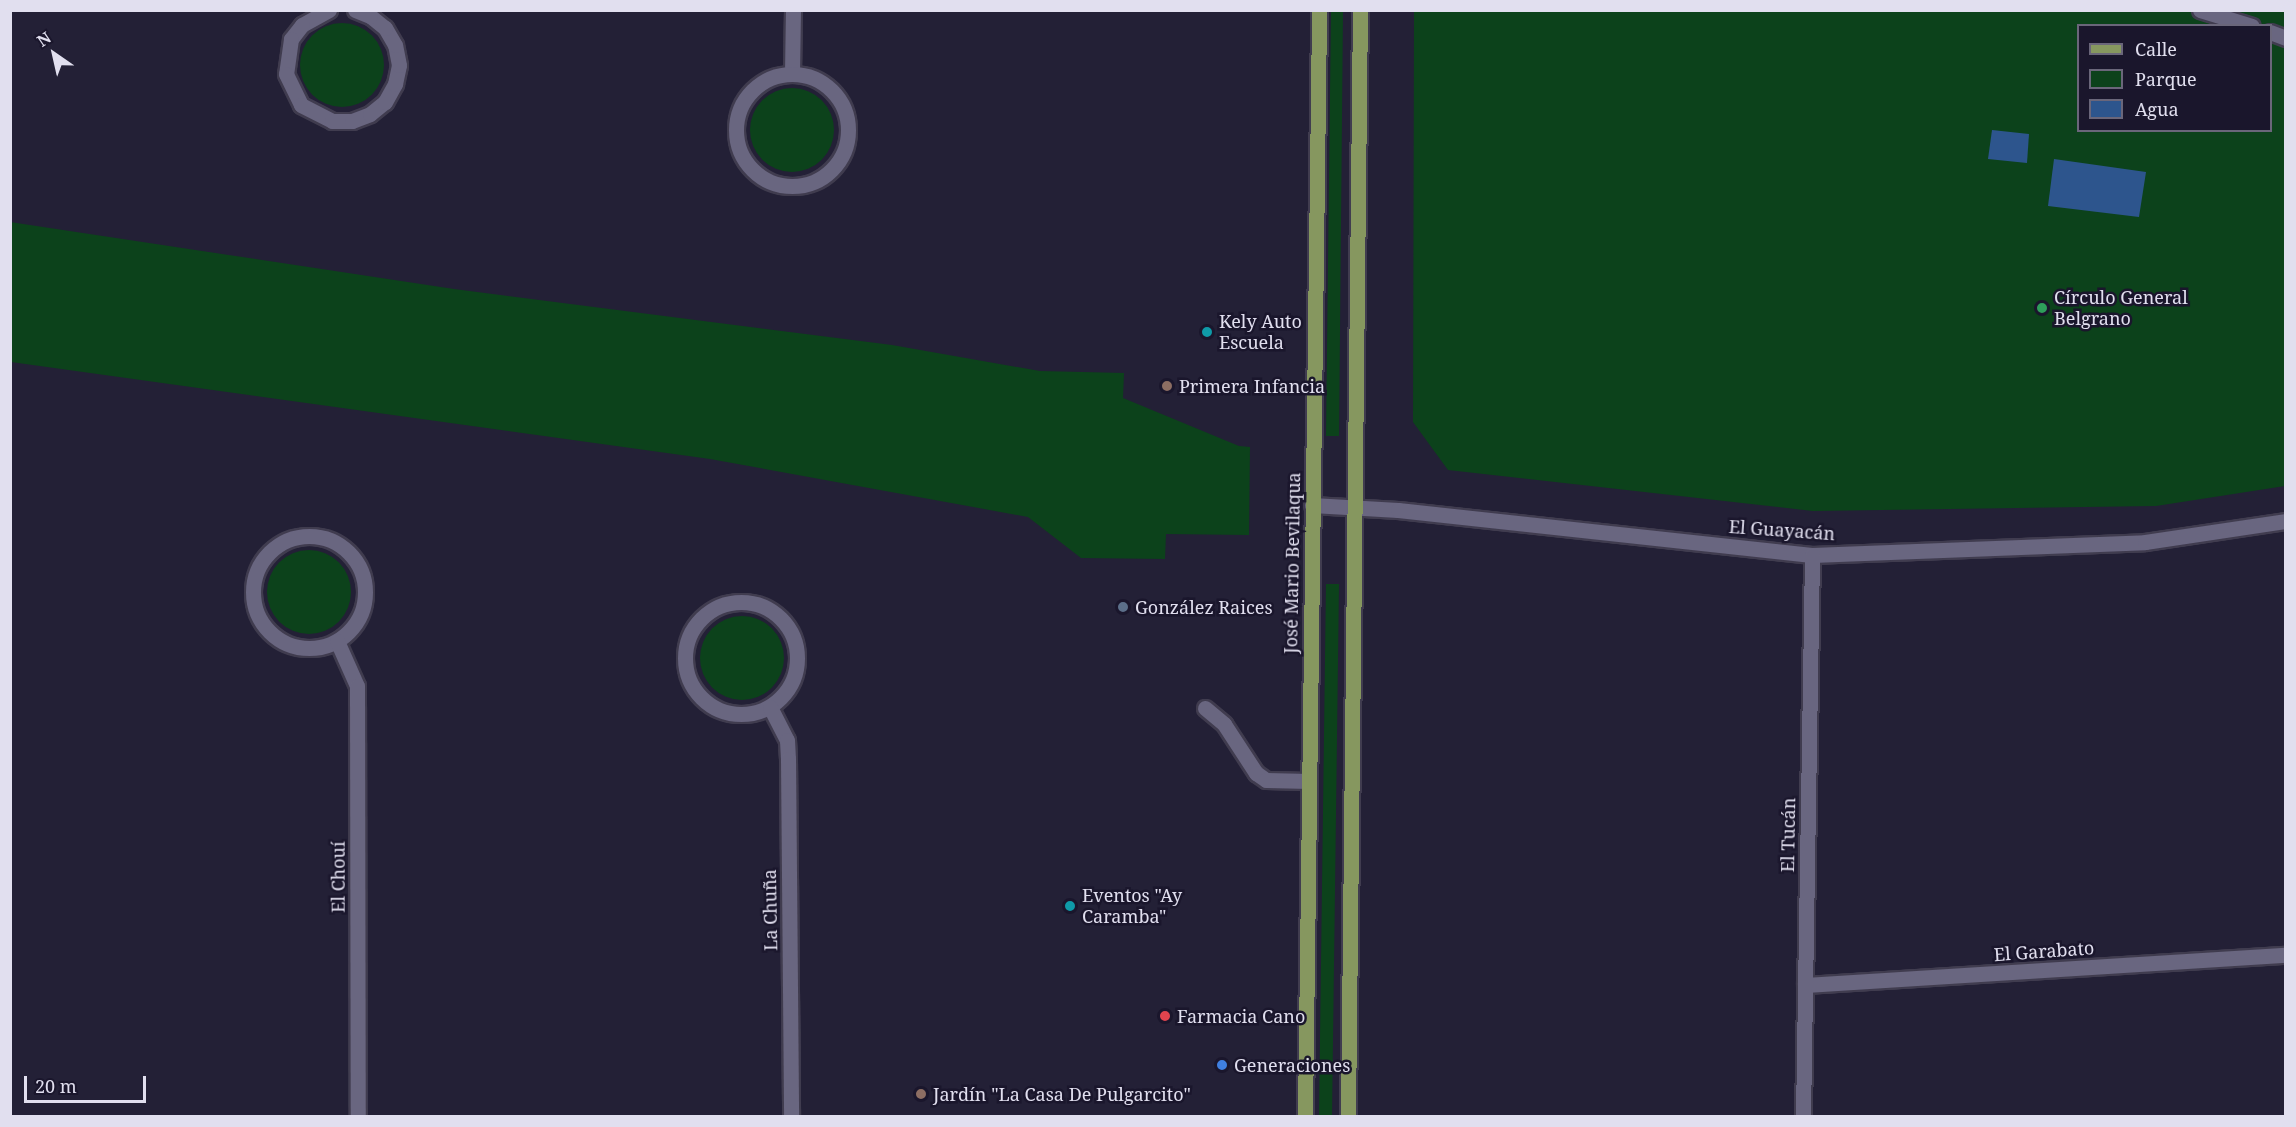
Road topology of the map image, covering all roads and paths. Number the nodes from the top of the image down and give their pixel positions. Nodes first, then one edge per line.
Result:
1 (329, 10) edge
2 (355, 10) edge
3 (792, 10) edge
4 (1318, 10) edge
5 (1360, 10) edge
6 (2199, 10) edge
7 (2245, 24) edge
8 (2272, 32) edge
9 (2286, 38) edge
10 (792, 73) junction
11 (1312, 505) junction
12 (1354, 508) junction
13 (2286, 521) edge
14 (1812, 555) junction
15 (337, 641) junction
16 (770, 707) junction
17 (1205, 708) dead end
18 (1310, 781) junction
19 (2286, 955) edge
20 (1805, 986) junction
21 (358, 1116) edge
22 (791, 1116) edge
23 (1305, 1116) edge
24 (1348, 1116) edge
25 (1803, 1116) edge

1 - 2 street
3 - 10 street
4 - 11 main road, José Mario Bevilaqua
5 - 12 main road
6 - 7 street
8 - 9 street
10 - 10 street
11 - 12 street, El Guayacán
11 - 18 main road, José Mario Bevilaqua
12 - 14 street, El Guayacán
12 - 24 main road
13 - 14 street, El Guayacán
14 - 20 street, El Tucán
15 - 15 street
15 - 21 street, El Chouí
16 - 16 street
16 - 22 street, La Chuña
17 - 18 street
18 - 23 main road, José Mario Bevilaqua
19 - 20 street, El Garabato
20 - 25 street, El Tucán

